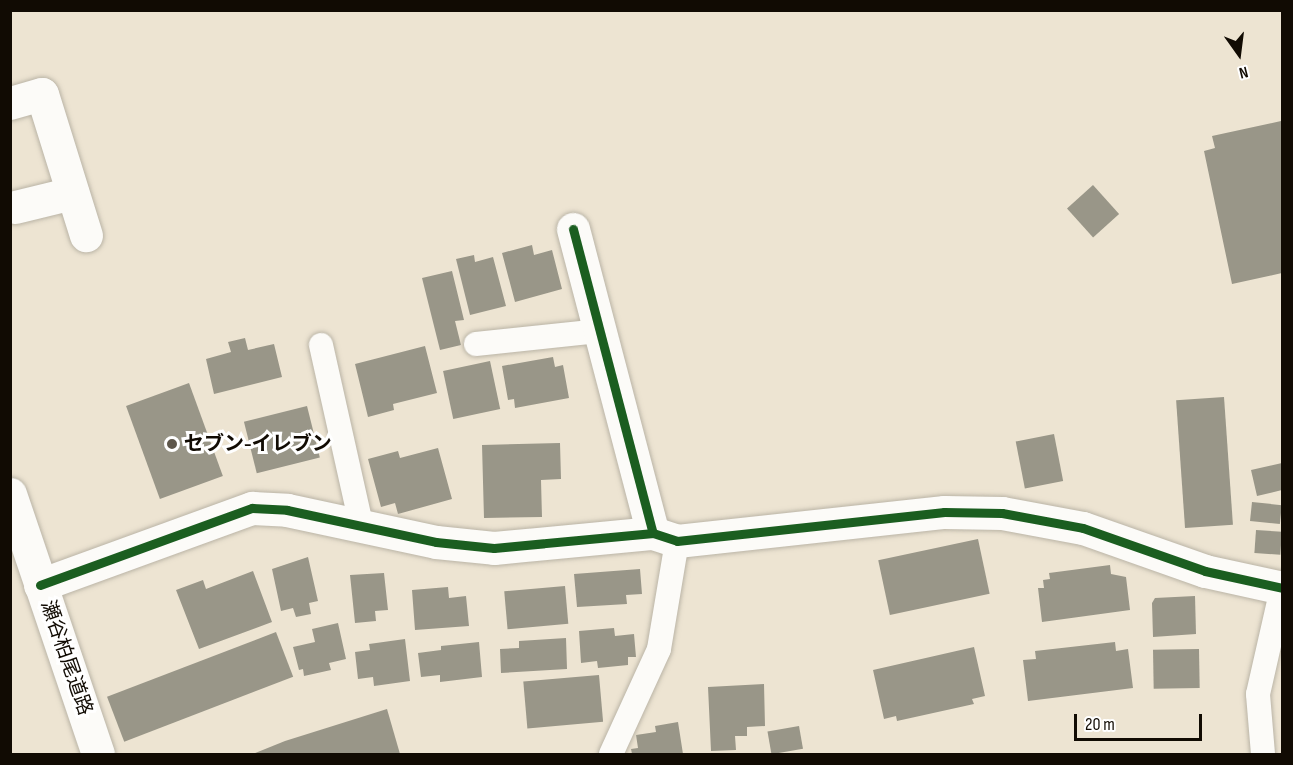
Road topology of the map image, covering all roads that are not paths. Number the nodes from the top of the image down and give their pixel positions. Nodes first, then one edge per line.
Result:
1 (10, 103) edge
2 (72, 193) junction
3 (15, 207) dead end
4 (573, 229) dead end
5 (86, 235) dead end
6 (600, 331) junction
7 (476, 344) dead end
8 (321, 345) dead end
9 (10, 494) edge
10 (362, 529) junction
11 (665, 537) junction
12 (40, 585) junction
13 (1282, 588) edge
14 (98, 754) edge
15 (611, 754) edge
16 (1263, 754) edge

1 - 2 street
2 - 3 street
2 - 5 street
4 - 6 street
6 - 7 lane
6 - 11 street
8 - 10 lane
9 - 12 street, 瀬谷柏尾道路
10 - 11 street
10 - 12 street
11 - 13 street
11 - 15 lane
12 - 14 street, 瀬谷柏尾道路
13 - 16 lane

